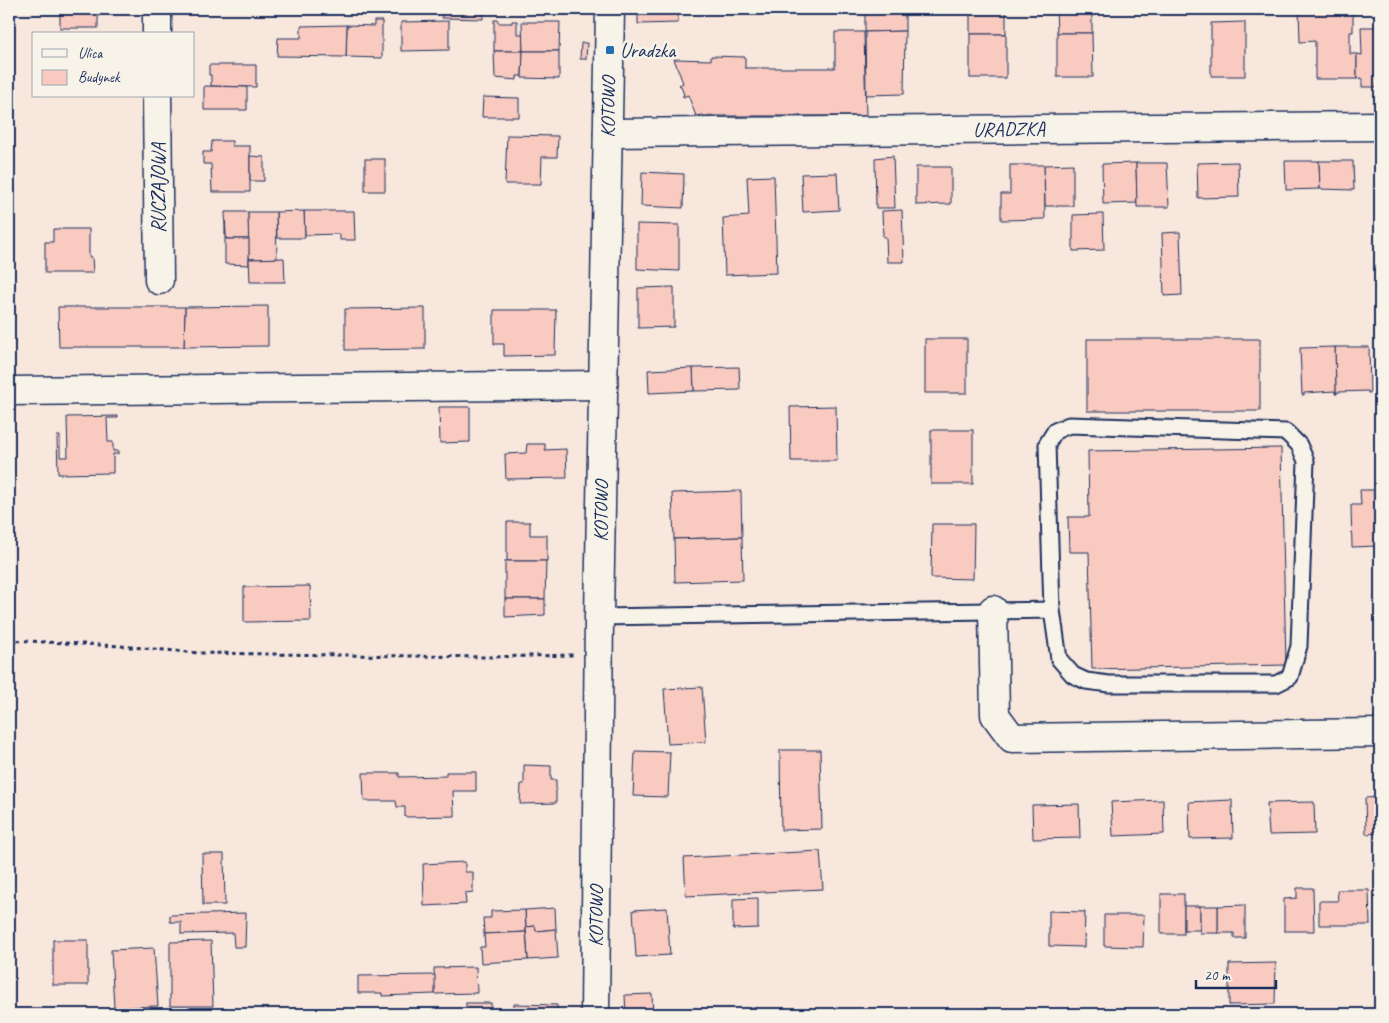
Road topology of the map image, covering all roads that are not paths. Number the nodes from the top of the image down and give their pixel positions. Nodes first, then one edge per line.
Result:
1 (157, 9) edge
2 (610, 9) edge
3 (157, 32) edge
4 (157, 98) edge
5 (1380, 126) edge
6 (608, 133) junction
7 (158, 280) dead end
8 (603, 385) junction
9 (9, 391) edge
10 (994, 610) junction
11 (1052, 610) junction
12 (599, 617) junction
13 (1380, 733) edge
14 (595, 1014) edge

1 - 3 street
2 - 6 street, KOTOWO
4 - 7 street, RUCZAJOWA
5 - 6 street, URADZKA
6 - 8 street, KOTOWO
8 - 9 street
8 - 12 street, KOTOWO
10 - 11 lane
10 - 12 lane
10 - 13 street
11 - 11 lane
12 - 14 street, KOTOWO

